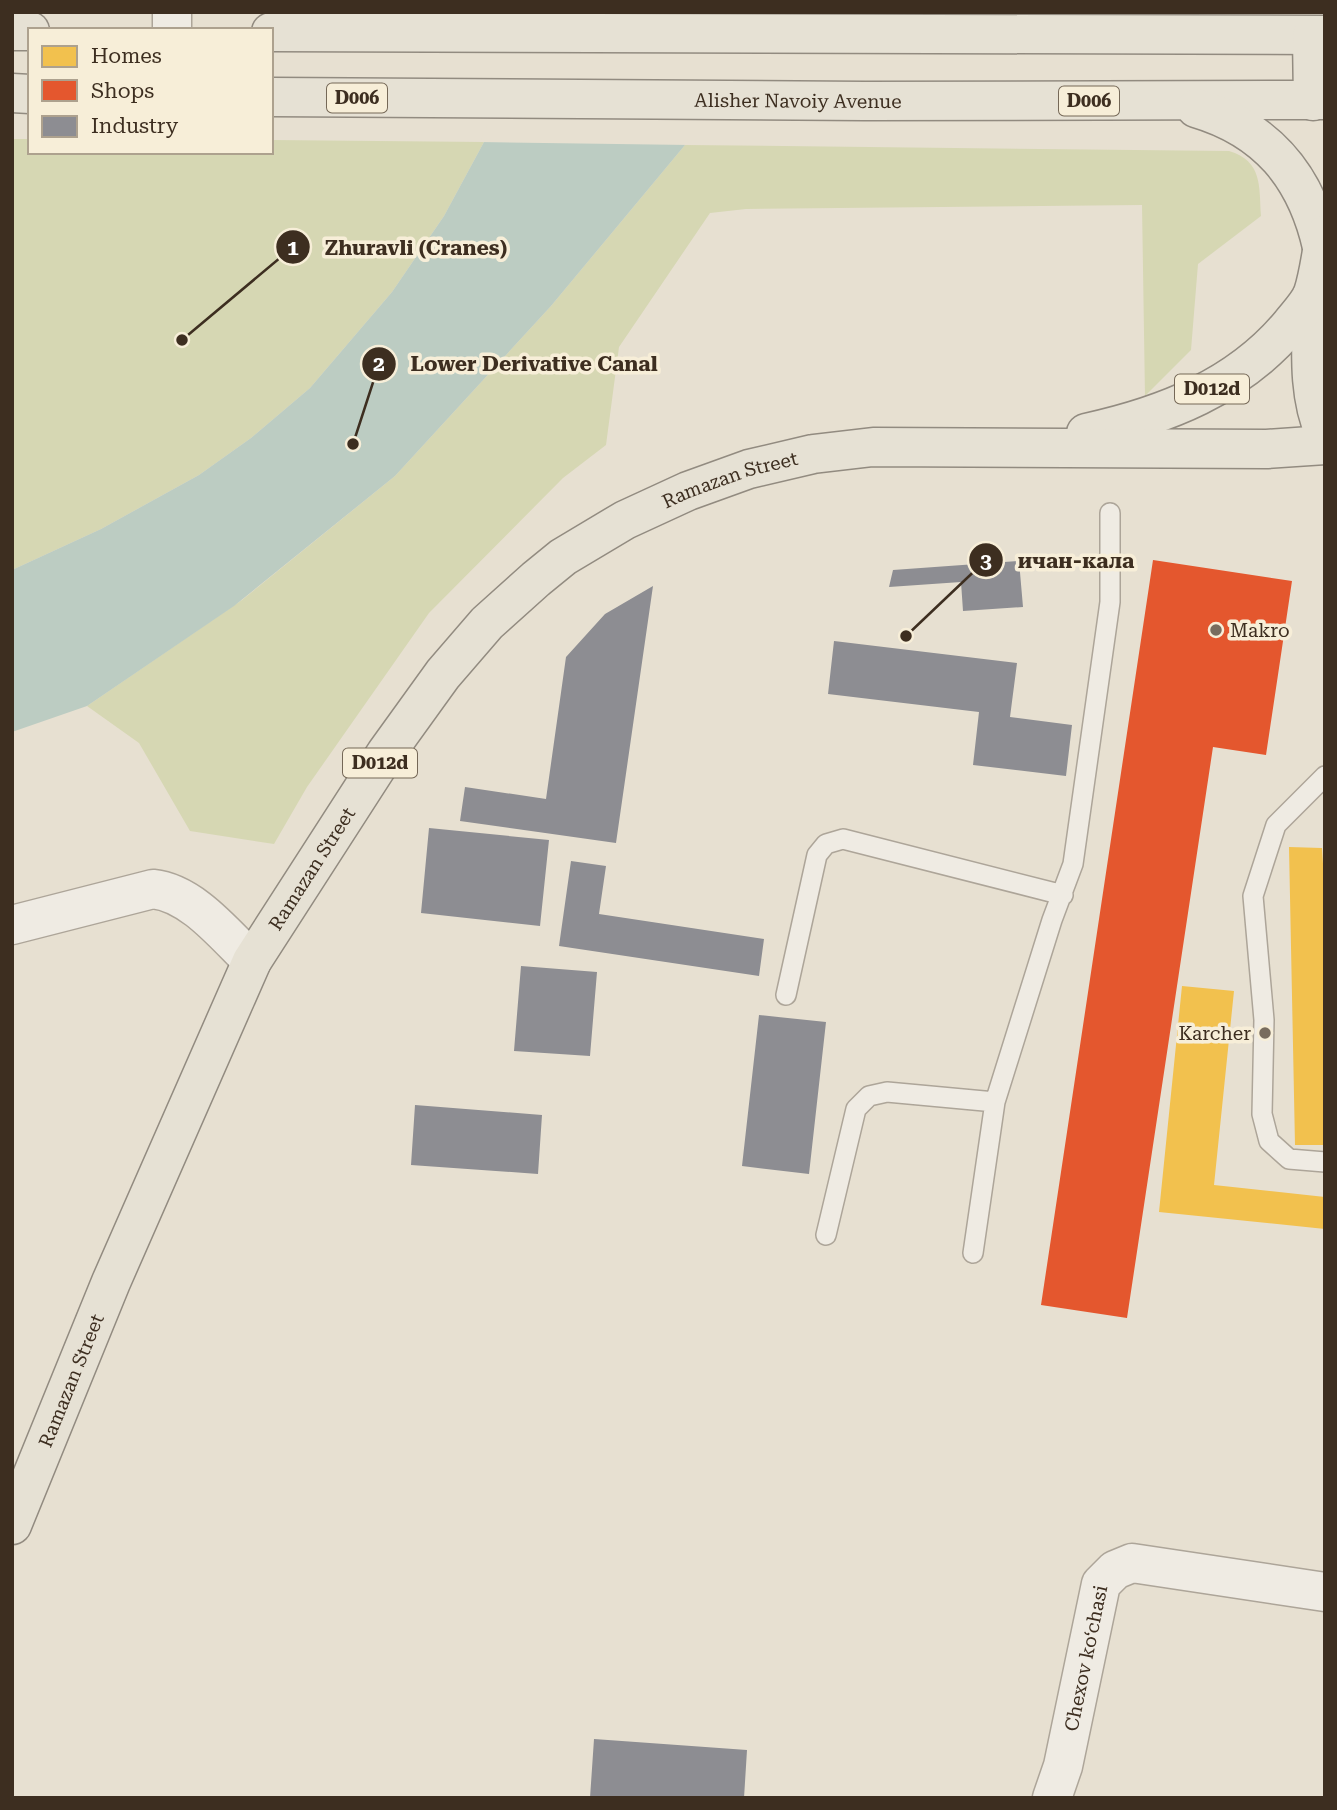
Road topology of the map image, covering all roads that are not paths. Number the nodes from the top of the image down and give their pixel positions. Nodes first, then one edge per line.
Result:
1 (318, 12) edge
2 (273, 32) edge
3 (391, 33) junction
4 (1320, 34) edge
5 (273, 97) edge
6 (1319, 100) edge
7 (1174, 101) junction
8 (1324, 241) edge
9 (1312, 296) junction
10 (1325, 434) edge
11 (1325, 445) edge
12 (1021, 447) junction
13 (1110, 513) dead end
14 (1325, 776) edge
15 (1063, 895) junction
16 (12, 925) edge
17 (252, 961) junction
18 (786, 995) dead end
19 (995, 1102) junction
20 (1325, 1162) edge
21 (826, 1236) dead end
22 (973, 1253) dead end
23 (12, 1525) edge
24 (1325, 1592) edge
25 (1052, 1798) edge

1 - 3 main road
2 - 3 main road
3 - 4 main road
4 - 6 main road
5 - 7 main road, Alisher Navoiy Avenue / D006
6 - 7 main road, Alisher Navoiy Avenue / D006
7 - 8 main road, D012d
8 - 9 main road, D012d
9 - 10 main road, D012d
9 - 12 main road, D012d
11 - 12 main road, Ramazan Street / D012d
12 - 17 main road, Ramazan Street / D012d
13 - 15 lane
14 - 20 lane
15 - 18 lane
15 - 19 lane
16 - 17 street
17 - 23 main road, Ramazan Street / D012d
19 - 21 lane
19 - 22 lane
24 - 25 street, Chexov ko‘chasi

